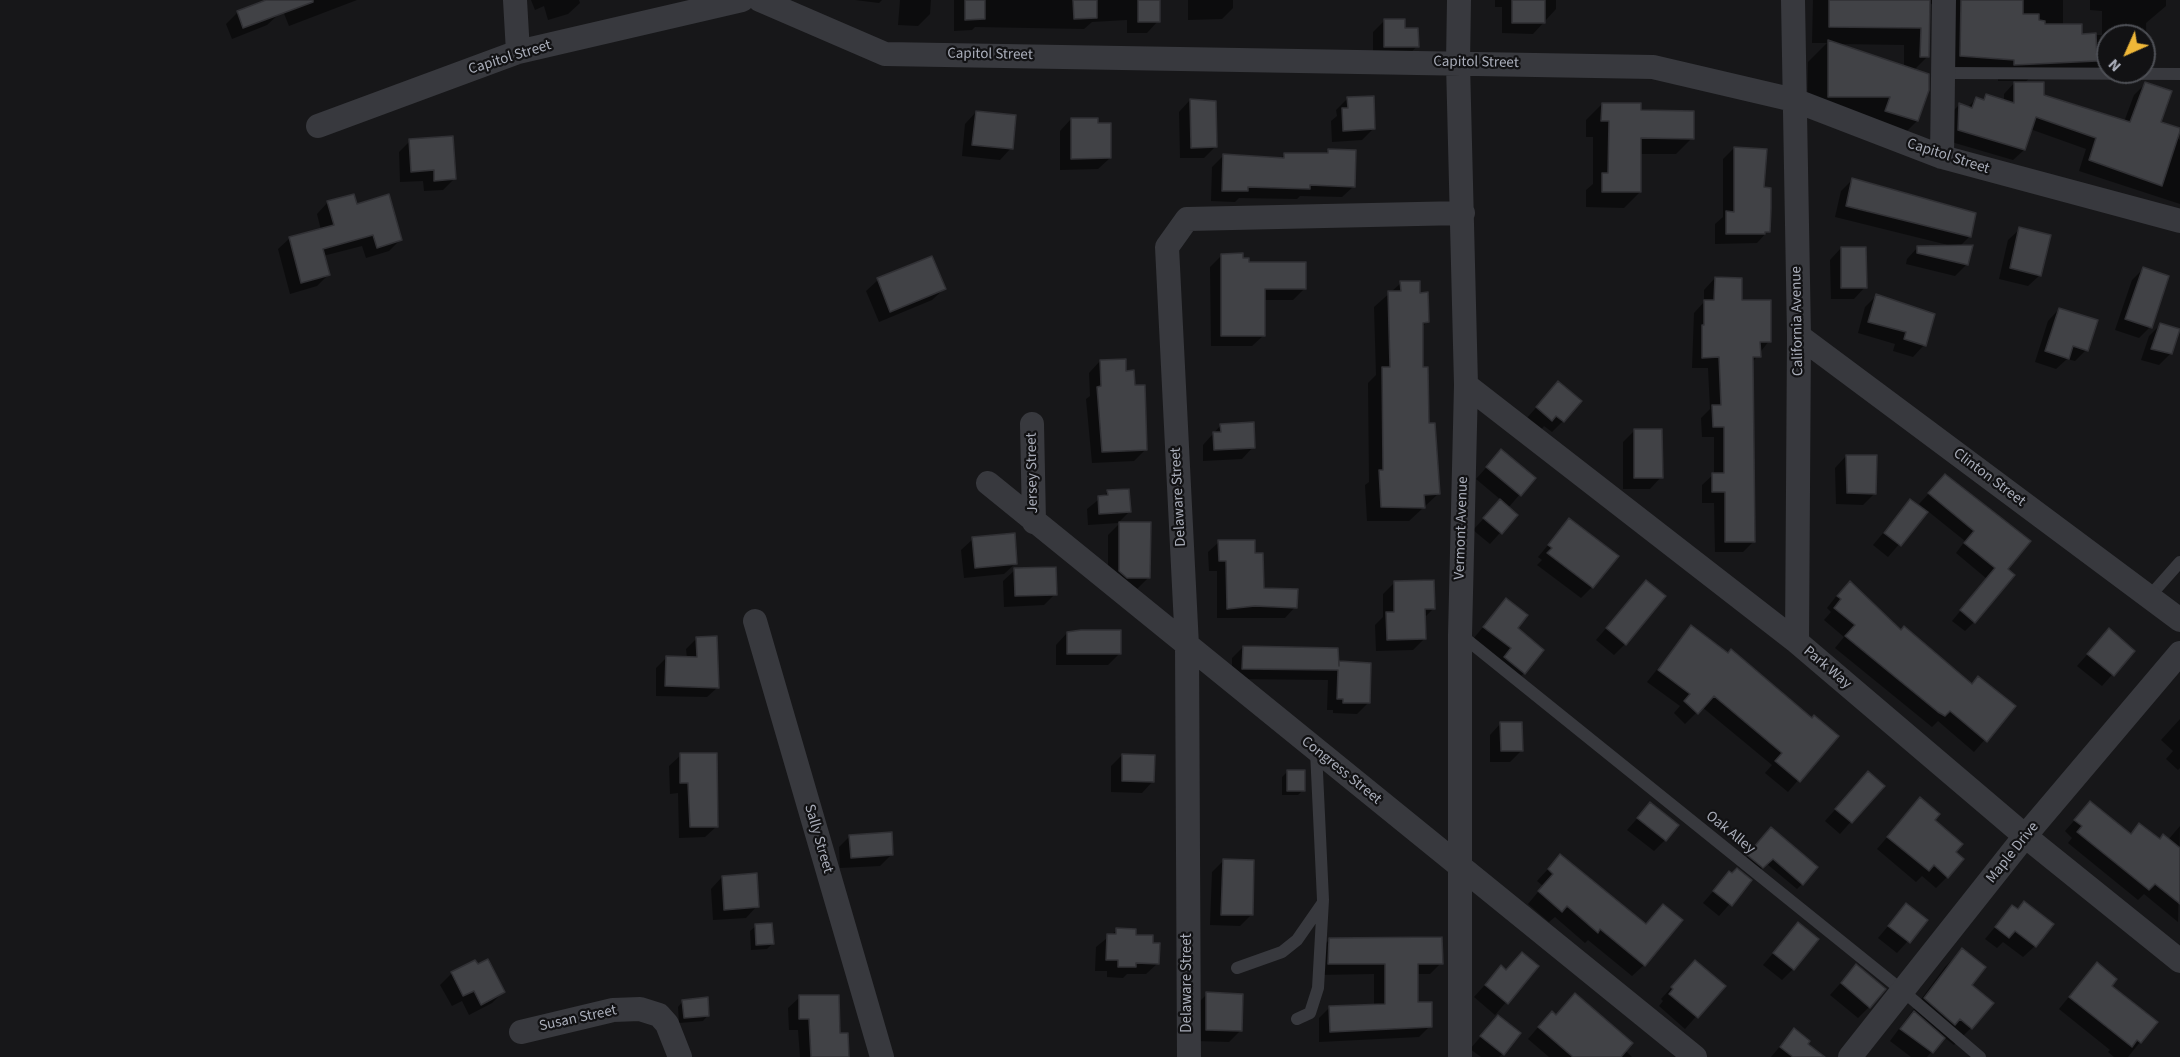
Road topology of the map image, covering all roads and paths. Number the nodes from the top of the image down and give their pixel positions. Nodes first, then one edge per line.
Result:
1 (515, 0) edge
2 (742, 0) edge
3 (760, 0) edge
4 (1459, 0) edge
5 (1793, 0) edge
6 (1944, 0) edge
7 (518, 52) junction
8 (1458, 63) junction
9 (1945, 73) junction
10 (2180, 74) edge
11 (1794, 100) junction
12 (318, 126) dead end
13 (1942, 158) junction
14 (1463, 213) junction
15 (2180, 221) edge
16 (1799, 336) junction
17 (1466, 385) junction
18 (1032, 424) dead end
19 (988, 483) dead end
20 (1034, 522) junction
21 (2180, 562) edge
22 (2150, 597) junction
23 (2180, 620) edge
24 (755, 621) dead end
25 (1460, 635) junction
26 (1797, 642) junction
27 (1187, 646) junction
28 (2180, 653) edge
29 (1316, 751) junction
30 (2025, 836) junction
31 (1460, 867) junction
32 (1323, 903) junction
33 (2180, 961) edge
34 (1237, 968) dead end
35 (1904, 992) junction
36 (1297, 1019) dead end
37 (521, 1032) dead end
38 (680, 1057) edge
39 (882, 1057) edge
40 (1189, 1057) edge
41 (1460, 1057) edge
42 (1695, 1057) edge
43 (1850, 1057) edge
44 (1980, 1057) edge

1 - 7 street
2 - 7 street, Capitol Street
3 - 8 street, Capitol Street
4 - 8 street, Vermont Avenue
5 - 11 street, California Avenue
6 - 9 street
7 - 12 street, Capitol Street
8 - 11 street, Capitol Street
8 - 14 street, Vermont Avenue
9 - 10 lane
9 - 13 street
11 - 13 street, Capitol Street
11 - 16 street, California Avenue
13 - 15 street, Capitol Street
14 - 17 street, Vermont Avenue
14 - 27 street, Delaware Street
16 - 22 street, Clinton Street
16 - 26 street, California Avenue
17 - 25 street, Vermont Avenue
17 - 26 street, Park Way
18 - 20 street, Jersey Street
19 - 20 street, Congress Street
20 - 27 street, Congress Street
21 - 22 lane
22 - 23 street, Clinton Street
24 - 39 street, Sally Street
25 - 31 street, Vermont Avenue
25 - 35 lane, Oak Alley
26 - 30 street, Park Way
27 - 29 street, Congress Street
27 - 40 street, Delaware Street
28 - 30 street, Maple Drive
29 - 31 street, Congress Street
29 - 32 lane
30 - 33 street, Park Way
30 - 35 street, Maple Drive
31 - 41 street, Vermont Avenue
31 - 42 street, Congress Street
32 - 34 lane
32 - 36 lane
35 - 43 street, Maple Drive
35 - 44 lane, Oak Alley
37 - 38 street, Susan Street

